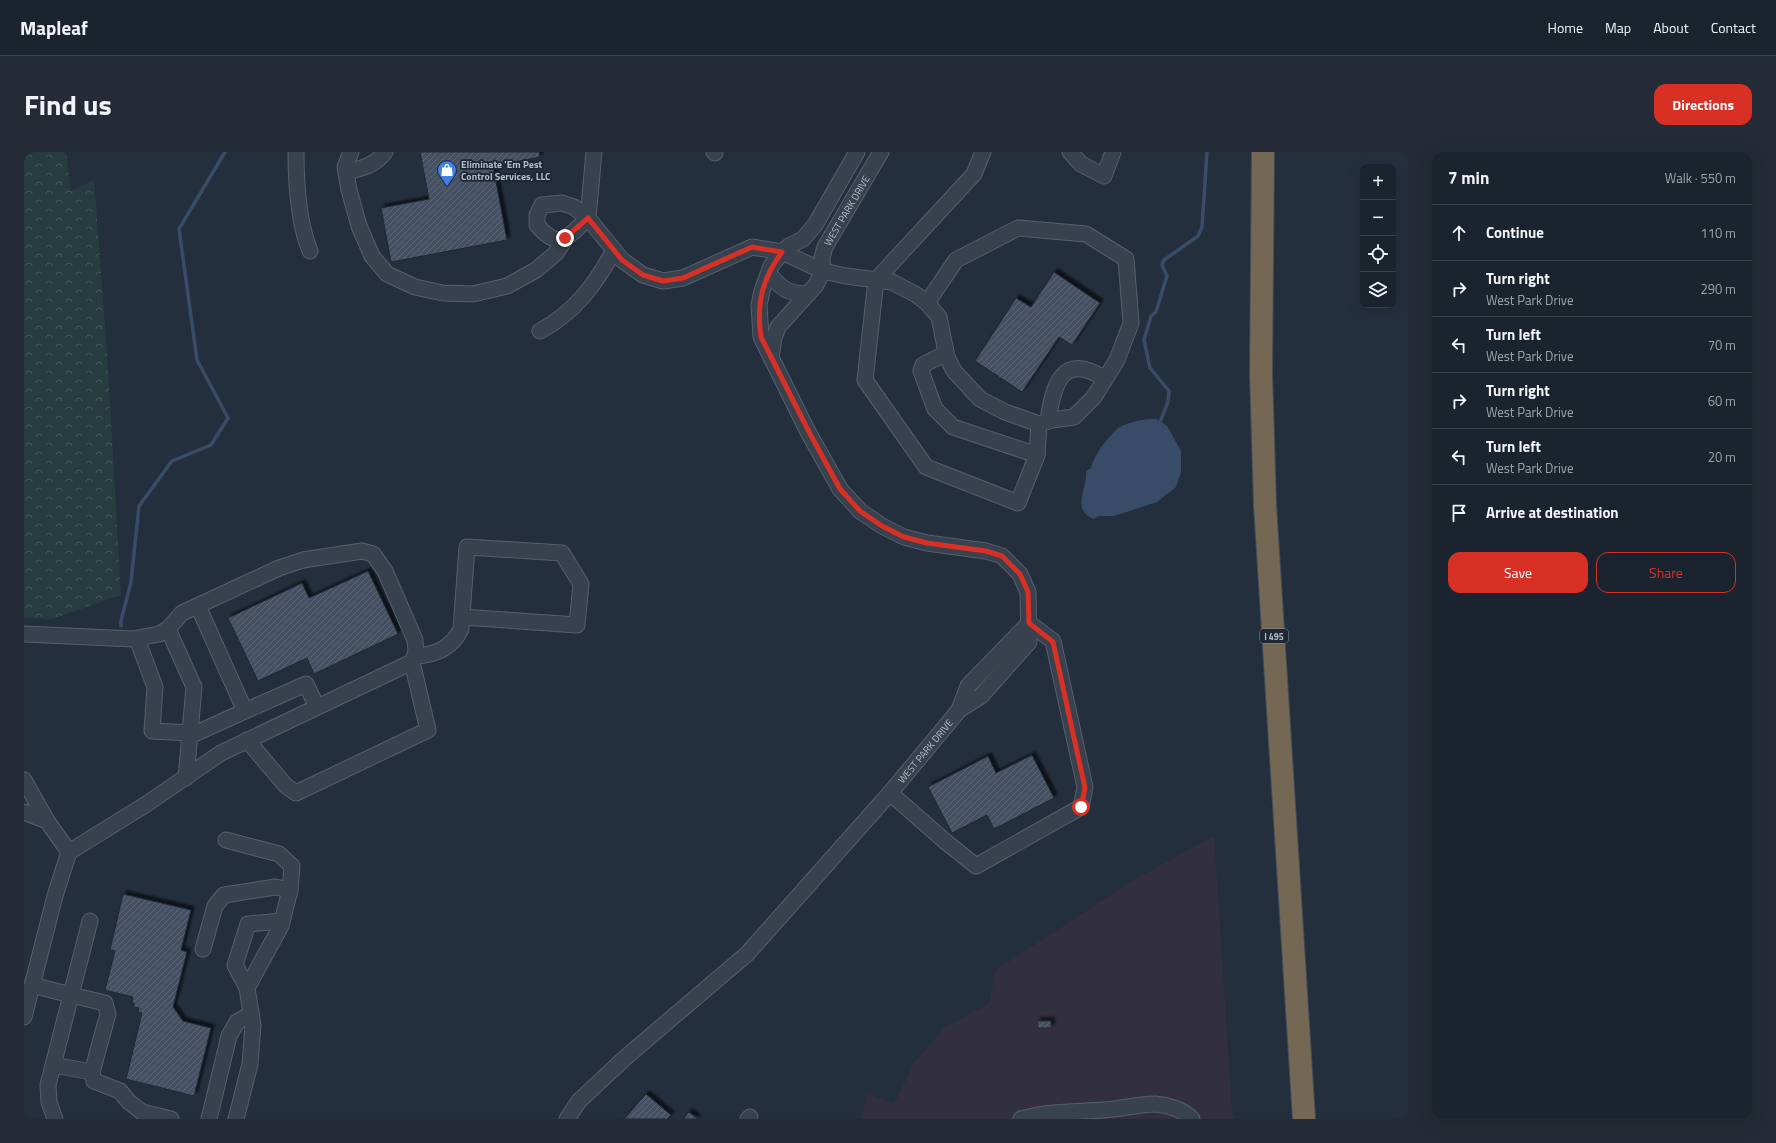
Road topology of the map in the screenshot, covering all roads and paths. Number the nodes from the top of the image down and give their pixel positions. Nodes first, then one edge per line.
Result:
1 (296, 152) edge
2 (351, 152) edge
3 (386, 152) edge
4 (594, 152) edge
5 (857, 152) edge
6 (881, 152) edge
7 (983, 152) edge
8 (1070, 152) edge
9 (1113, 152) edge
10 (1264, 152) edge
11 (346, 172) junction
12 (588, 218) junction
13 (566, 238) junction
14 (614, 250) junction
15 (310, 251) dead end
16 (782, 252) junction
17 (823, 272) junction
18 (769, 274) junction
19 (876, 280) junction
20 (808, 294) junction
21 (927, 303) junction
22 (540, 331) dead end
23 (946, 353) junction
24 (771, 358) junction
25 (1105, 379) junction
26 (1044, 423) junction
27 (1037, 456) junction
28 (198, 606) junction
29 (462, 617) junction
30 (1029, 623) junction
31 (168, 629) junction
32 (24, 634) edge
33 (137, 639) junction
34 (414, 659) junction
35 (317, 707) junction
36 (245, 711) junction
37 (190, 735) junction
38 (247, 740) junction
39 (186, 778) junction
40 (24, 780) edge
41 (890, 793) junction
42 (24, 812) edge
43 (47, 821) junction
44 (226, 840) dead end
45 (69, 852) junction
46 (290, 890) junction
47 (90, 921) dead end
48 (282, 921) junction
49 (203, 949) dead end
50 (32, 985) junction
51 (247, 988) junction
52 (71, 995) junction
53 (251, 1014) junction
54 (24, 1017) edge
55 (53, 1065) junction
56 (92, 1072) junction
57 (54, 1119) edge
58 (171, 1119) edge
59 (209, 1119) edge
60 (236, 1119) edge
61 (568, 1119) edge
62 (1021, 1119) edge
63 (1192, 1119) edge
64 (1304, 1119) edge

1 - 15 street
2 - 11 street
3 - 11 street
4 - 12 street
5 - 16 street, WEST PARK DRIVE
6 - 17 street, WEST PARK DRIVE
7 - 19 street
8 - 9 street
10 - 64 highway, I 495
11 - 13 street
12 - 13 street
12 - 13 street
12 - 14 street
14 - 16 street
14 - 22 street
16 - 17 street
16 - 18 street, WEST PARK DRIVE
17 - 19 street
17 - 20 street, WEST PARK DRIVE
18 - 20 street
18 - 24 street, WEST PARK DRIVE
19 - 21 street
19 - 27 street
20 - 24 street, WEST PARK DRIVE
21 - 23 street
21 - 25 street
23 - 26 street
23 - 27 street
24 - 30 street, WEST PARK DRIVE
25 - 26 street
25 - 26 street
26 - 27 street
28 - 31 street
28 - 34 street
28 - 36 street
29 - 29 street
29 - 34 street
30 - 41 street, WEST PARK DRIVE
30 - 41 street
31 - 33 street
31 - 37 street
32 - 33 street
33 - 37 street
34 - 35 street
34 - 38 street
35 - 36 street
35 - 38 street
36 - 37 street
37 - 39 street
38 - 39 street
39 - 45 street
40 - 43 street
41 - 61 street, WEST PARK DRIVE
42 - 43 street
43 - 45 street
44 - 46 street
45 - 50 street
46 - 48 street
46 - 49 street
47 - 52 street
48 - 51 street
48 - 51 street
50 - 52 street
50 - 54 street
51 - 53 street
52 - 55 street
52 - 56 street
53 - 59 street
53 - 60 street
55 - 56 street
55 - 57 street
56 - 58 street
62 - 63 street

